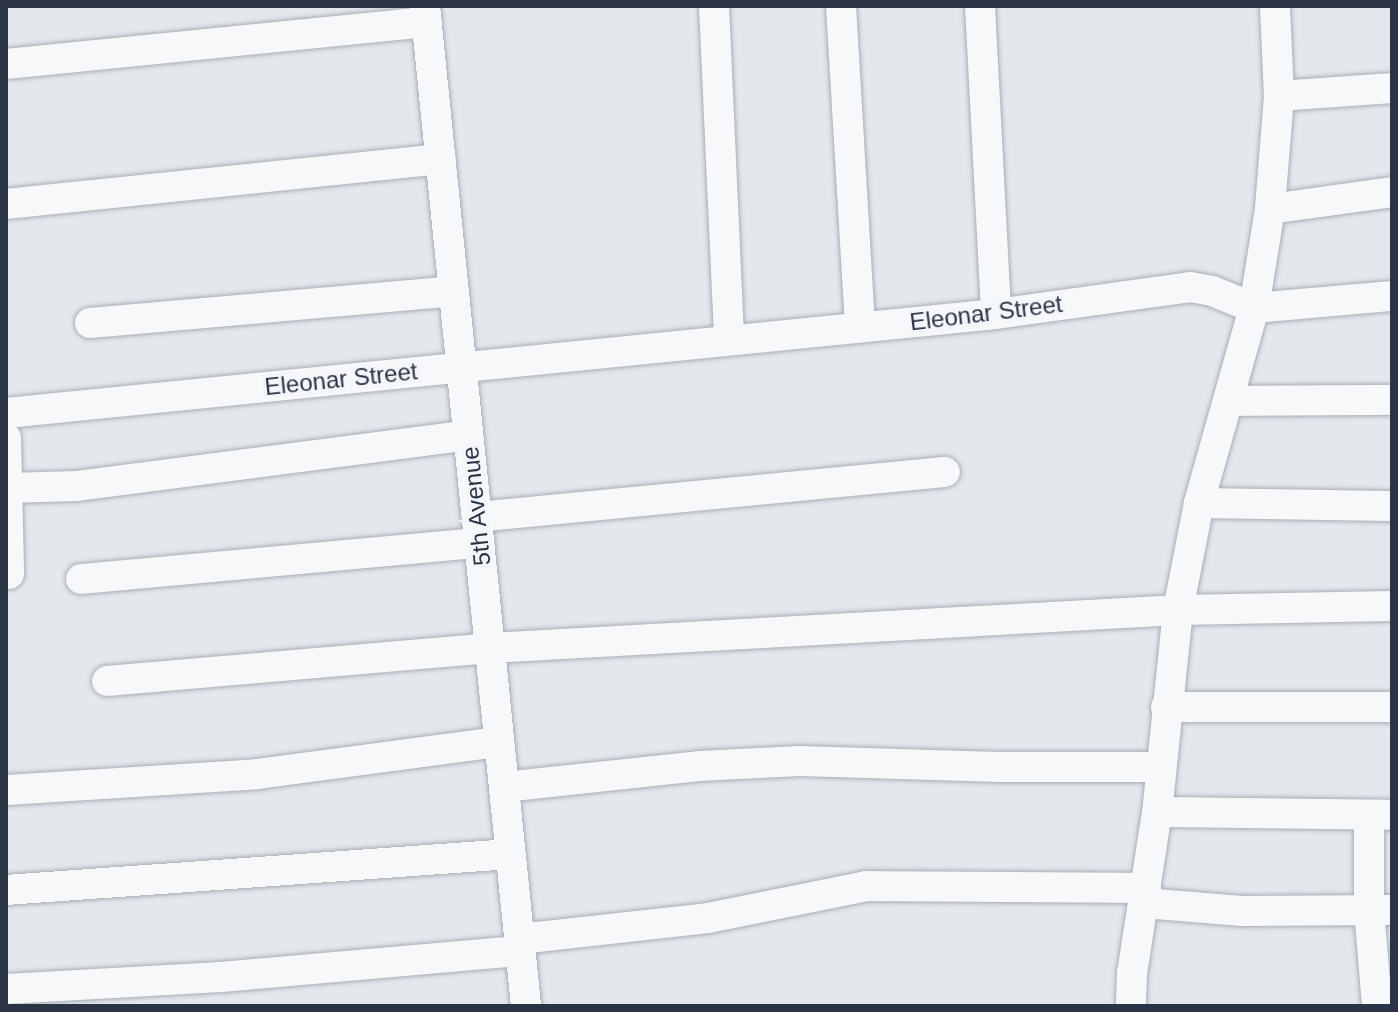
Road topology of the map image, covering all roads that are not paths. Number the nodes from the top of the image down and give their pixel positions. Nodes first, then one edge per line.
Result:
1 (714, 6) edge
2 (841, 6) edge
3 (980, 6) edge
4 (1275, 6) edge
5 (426, 14) edge
6 (6, 64) edge
7 (1392, 88) edge
8 (1279, 96) junction
9 (441, 159) junction
10 (1392, 192) edge
11 (6, 204) edge
12 (1270, 209) junction
13 (454, 291) junction
14 (1392, 296) edge
15 (1254, 308) junction
16 (996, 314) junction
17 (90, 323) dead end
18 (860, 327) junction
19 (729, 339) junction
20 (462, 366) junction
21 (1392, 400) edge
22 (1230, 401) junction
23 (6, 413) edge
24 (468, 435) junction
25 (6, 438) edge
26 (945, 472) dead end
27 (7, 488) edge
28 (1199, 503) junction
29 (1392, 506) edge
30 (478, 530) junction
31 (9, 574) dead end
32 (81, 579) dead end
33 (1392, 606) edge
34 (1178, 610) junction
35 (490, 648) junction
36 (107, 681) dead end
37 (1166, 707) junction
38 (1392, 707) edge
39 (499, 742) junction
40 (1161, 767) junction
41 (504, 787) junction
42 (6, 790) edge
43 (1157, 812) junction
44 (1381, 816) edge
45 (511, 854) junction
46 (6, 890) edge
47 (1145, 896) junction
48 (1380, 910) edge
49 (520, 945) junction
50 (6, 989) edge
51 (526, 1006) edge
52 (1131, 1006) edge
53 (1377, 1006) edge

1 - 19 street
2 - 18 street
3 - 16 street
4 - 8 street
5 - 6 street
5 - 9 street, 5th Avenue
7 - 8 street
8 - 12 street
9 - 11 street
9 - 13 street, 5th Avenue
10 - 12 street
12 - 15 street
13 - 17 street
13 - 20 street, 5th Avenue
14 - 15 street
15 - 16 street, Eleonar Street
15 - 22 street
16 - 18 street, Eleonar Street
18 - 19 street, Eleonar Street
19 - 20 street, Eleonar Street
20 - 23 street, Eleonar Street
20 - 24 street, 5th Avenue
21 - 22 street
22 - 28 street
24 - 27 street
24 - 30 street, 5th Avenue
25 - 27 street
26 - 30 street
27 - 31 street
28 - 29 street
28 - 34 street
30 - 32 street
30 - 35 street, 5th Avenue
33 - 34 street
34 - 35 street
34 - 37 street
35 - 36 street
35 - 39 street, 5th Avenue
37 - 38 street
37 - 40 street
39 - 41 street, 5th Avenue
39 - 42 street
40 - 41 street
40 - 43 street
41 - 45 street, 5th Avenue
43 - 44 street
43 - 47 street
44 - 48 street
45 - 46 street
45 - 49 street, 5th Avenue
47 - 48 street
47 - 49 street
47 - 52 street
48 - 53 street
49 - 50 street
49 - 51 street, 5th Avenue

